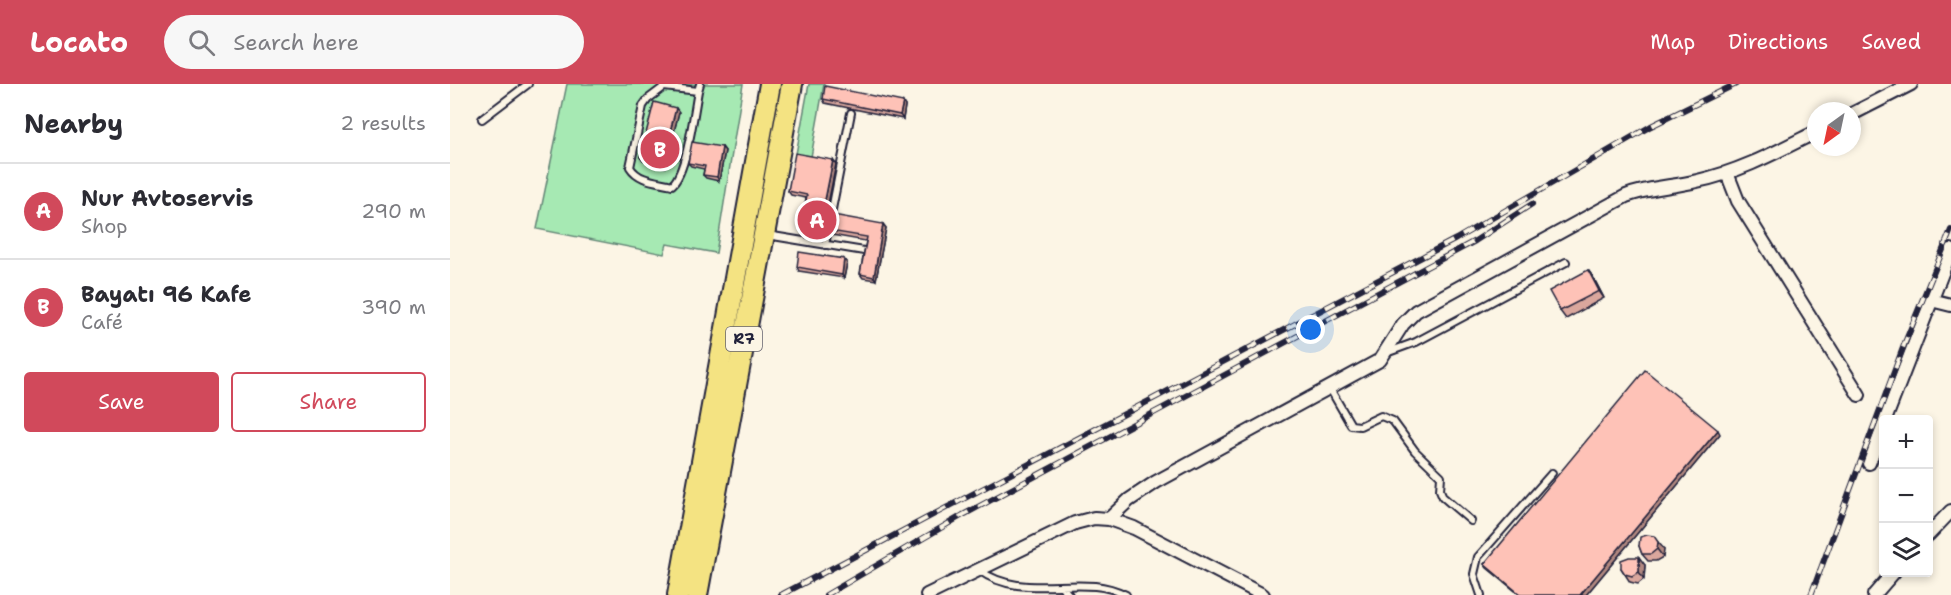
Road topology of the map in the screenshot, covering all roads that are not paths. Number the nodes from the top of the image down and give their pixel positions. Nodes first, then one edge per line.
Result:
1 (528, 84) edge
2 (770, 84) edge
3 (792, 84) edge
4 (1911, 84) edge
5 (699, 87) edge
6 (1861, 109) edge
7 (851, 113) dead end
8 (482, 119) dead end
9 (1807, 136) edge
10 (1727, 173) junction
11 (764, 234) junction
12 (825, 245) junction
13 (1951, 250) edge
14 (864, 251) edge
15 (1566, 262) dead end
16 (1931, 300) junction
17 (1951, 306) edge
18 (1386, 353) junction
19 (1329, 387) junction
20 (1859, 395) dead end
21 (1888, 415) edge
22 (1879, 438) edge
23 (1869, 463) dead end
24 (1552, 473) dead end
25 (1951, 511) edge
26 (1109, 519) junction
27 (1471, 521) dead end
28 (1933, 531) edge
29 (978, 569) junction
30 (1890, 577) edge
31 (1063, 588) junction
32 (678, 595) edge
33 (697, 595) edge
34 (927, 595) edge
35 (1068, 595) edge
36 (1126, 595) edge
37 (1263, 595) edge
38 (1481, 595) edge
39 (1874, 595) edge

1 - 8 lane
2 - 32 main road, R7
3 - 11 main road, R7
4 - 6 street
5 - 5 lane
7 - 12 lane
9 - 10 street
10 - 18 street
10 - 20 street
11 - 12 lane
11 - 33 main road, R7
12 - 14 lane
13 - 16 street
15 - 18 lane
16 - 17 street
16 - 21 street
18 - 19 street
19 - 26 street
19 - 27 lane
22 - 23 street
24 - 38 lane
25 - 28 street
26 - 29 street
26 - 37 street
29 - 31 lane
29 - 34 street
30 - 39 street
31 - 35 lane
31 - 36 lane

